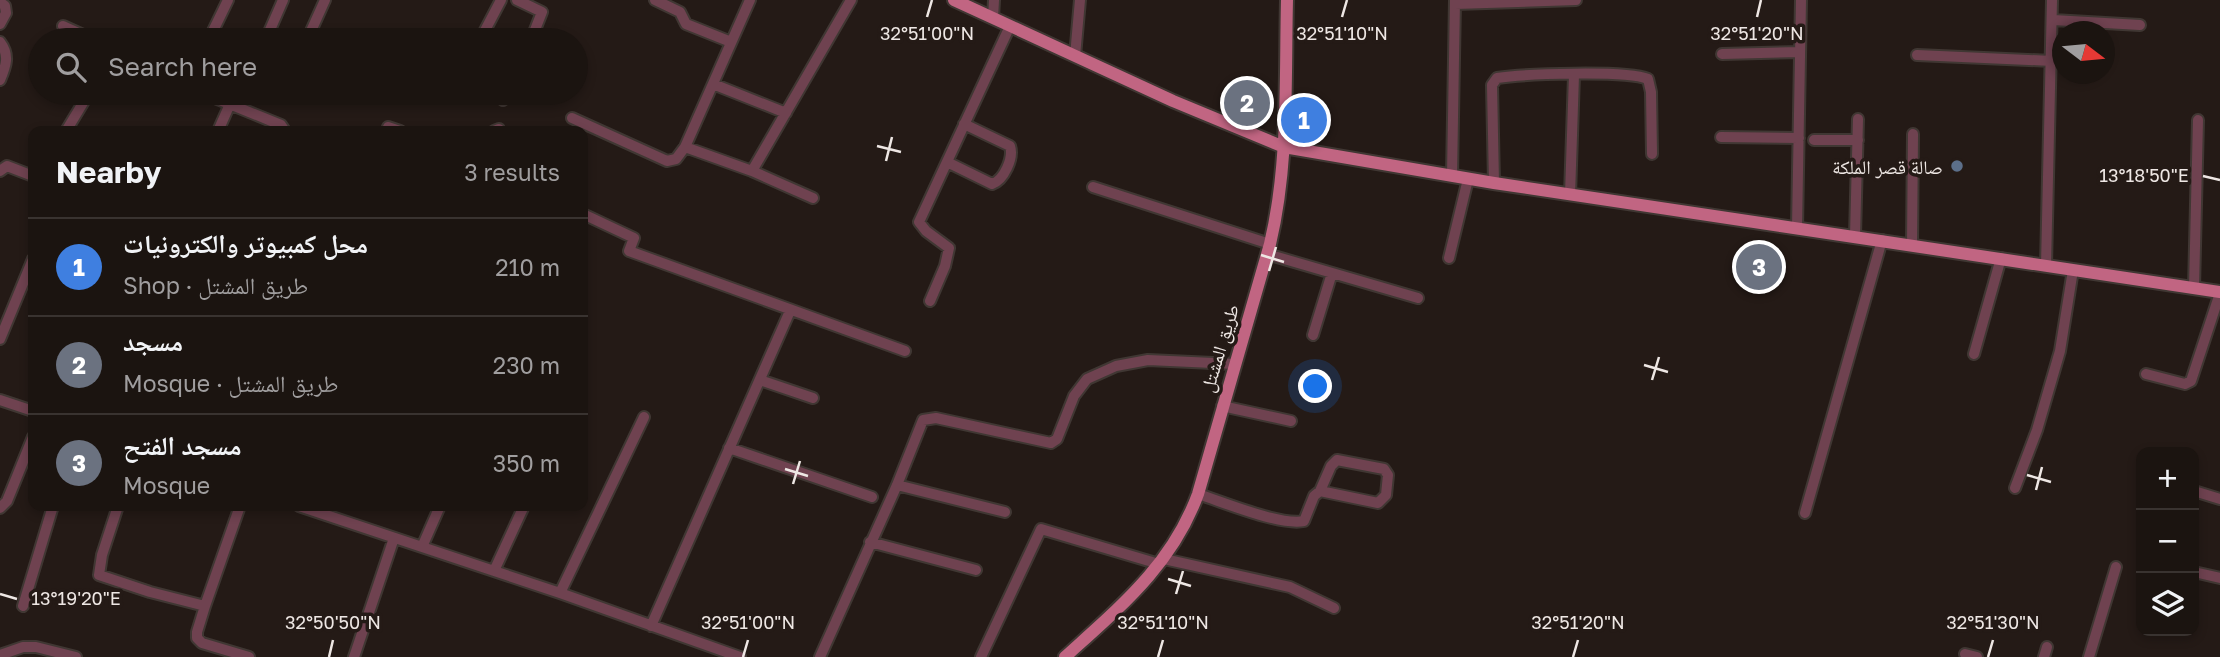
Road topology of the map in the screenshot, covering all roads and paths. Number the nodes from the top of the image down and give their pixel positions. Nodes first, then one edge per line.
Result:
1 (228, 0) edge
2 (283, 0) edge
3 (326, 0) edge
4 (501, 0) edge
5 (517, 0) edge
6 (655, 0) edge
7 (750, 0) edge
8 (850, 0) edge
9 (954, 0) edge
10 (994, 0) edge
11 (1080, 0) edge
12 (1287, 0) edge
13 (1576, 0) edge
14 (1801, 0) edge
15 (2052, 0) edge
16 (0, 2) edge
17 (1455, 2) edge
18 (993, 18) junction
19 (2053, 20) joint
20 (0, 24) edge
21 (2140, 25) dead end
22 (63, 26) dead end
23 (1010, 26) junction
24 (67, 28) edge
25 (215, 28) edge
26 (271, 28) edge
27 (315, 28) edge
28 (486, 28) edge
29 (536, 28) edge
30 (0, 42) edge
31 (732, 43) junction
32 (1800, 52) junction
33 (1722, 54) dead end
34 (1917, 55) dead end
35 (1075, 56) junction
36 (2052, 61) joint
37 (1574, 75) junction
38 (0, 80) edge
39 (713, 84) junction
40 (82, 105) edge
41 (230, 105) edge
42 (232, 105) edge
43 (786, 113) junction
44 (572, 118) dead end
45 (1858, 119) dead end
46 (2198, 120) dead end
47 (964, 124) junction
48 (69, 126) edge
49 (220, 126) edge
50 (282, 126) edge
51 (1913, 134) dead end
52 (1721, 137) dead end
53 (1799, 138) junction
54 (1814, 140) dead end
55 (1858, 140) junction
56 (685, 147) junction
57 (1283, 147) junction
58 (1652, 154) dead end
59 (947, 162) junction
60 (0, 171) edge
61 (752, 171) junction
62 (28, 174) edge
63 (1452, 176) junction
64 (1468, 179) junction
65 (1494, 183) junction
66 (1093, 187) dead end
67 (1570, 195) junction
68 (813, 198) dead end
69 (588, 216) edge
70 (1797, 228) junction
71 (1855, 236) junction
72 (1882, 240) junction
73 (1912, 245) junction
74 (1269, 249) junction
75 (1449, 258) dead end
76 (2001, 258) junction
77 (2046, 266) junction
78 (2073, 270) junction
79 (1332, 273) junction
80 (2194, 288) junction
81 (28, 289) edge
82 (2220, 293) edge
83 (1418, 298) dead end
84 (930, 301) dead end
85 (790, 311) junction
86 (1313, 335) dead end
87 (0, 339) edge
88 (905, 351) dead end
89 (1974, 354) dead end
90 (1235, 364) junction
91 (2146, 374) dead end
92 (760, 380) junction
93 (813, 398) dead end
94 (0, 400) edge
95 (1222, 406) junction
96 (28, 409) edge
97 (643, 417) dead end
98 (1291, 421) dead end
99 (729, 448) junction
100 (28, 449) edge
101 (897, 485) junction
102 (2015, 488) dead end
103 (1320, 491) junction
104 (2199, 493) edge
105 (1198, 494) junction
106 (872, 497) dead end
107 (2220, 499) edge
108 (0, 508) edge
109 (52, 511) edge
110 (116, 511) edge
111 (238, 511) edge
112 (321, 511) edge
113 (438, 511) edge
114 (522, 511) edge
115 (1005, 512) dead end
116 (1805, 513) dead end
117 (394, 538) junction
118 (870, 542) junction
119 (422, 547) junction
120 (1162, 562) junction
121 (2116, 567) dead end
122 (976, 570) dead end
123 (494, 571) junction
124 (2198, 573) edge
125 (2220, 578) edge
126 (560, 593) junction
127 (23, 606) dead end
128 (205, 606) junction
129 (1334, 608) dead end
130 (651, 626) junction
131 (38, 652) edge
132 (1965, 654) dead end
133 (0, 655) edge
134 (76, 657) edge
135 (249, 657) edge
136 (354, 657) edge
137 (740, 657) edge
138 (820, 657) edge
139 (981, 657) edge
140 (1065, 657) edge
141 (1977, 657) edge
142 (2089, 657) edge

1 - 25 street
2 - 26 street
3 - 27 street
4 - 28 street
5 - 29 street
6 - 31 street
7 - 31 street
8 - 43 street
9 - 18 main road
10 - 18 street
11 - 35 street
12 - 57 main road, طريق المشتل
13 - 17 street
14 - 32 street
15 - 19 street
16 - 20 street
17 - 63 street
18 - 23 main road
19 - 21 street
22 - 24 street
23 - 35 main road
23 - 47 street
30 - 38 street
31 - 39 street
32 - 33 street
32 - 53 street
34 - 36 street
35 - 57 main road
36 - 77 street
37 - 58 street
37 - 65 street
37 - 67 street
39 - 43 street
39 - 56 street
40 - 48 street
41 - 49 street
42 - 50 street
43 - 61 street
44 - 56 street
45 - 55 street
46 - 80 street
47 - 59 street
47 - 59 street
51 - 73 street
52 - 53 street
53 - 70 street
54 - 55 street
55 - 71 street
56 - 61 street
57 - 63 main road
57 - 74 main road, طريق المشتل
59 - 84 street
60 - 62 street
61 - 68 street
63 - 64 main road
64 - 65 main road
64 - 75 street
65 - 67 main road
66 - 74 street
67 - 70 main road
69 - 85 street
70 - 71 main road
71 - 72 main road
72 - 73 main road
72 - 116 street
73 - 76 main road
74 - 79 street
74 - 90 main road, طريق المشتل
76 - 77 main road
76 - 89 street
77 - 78 main road
78 - 80 main road
78 - 102 street
79 - 83 street
79 - 86 street
80 - 82 main road
81 - 87 street
82 - 91 street
85 - 88 street
85 - 92 street
90 - 95 main road, طريق المشتل
90 - 101 street
92 - 93 street
92 - 99 street
94 - 96 street
95 - 98 street
95 - 105 main road, طريق المشتل
97 - 126 street
99 - 106 street
99 - 130 street
100 - 108 street
101 - 115 street
101 - 118 street
103 - 103 street
103 - 105 street
104 - 107 street
105 - 120 main road, طريق المشتل
109 - 127 street
110 - 128 street
111 - 128 street
112 - 117 street
113 - 119 street
114 - 123 street
117 - 119 street
117 - 136 street
118 - 122 street
118 - 138 street
119 - 123 street
120 - 129 street
120 - 139 street
120 - 140 main road, طريق المشتل
121 - 142 street
123 - 126 street
124 - 125 street
126 - 130 street
128 - 135 street
130 - 137 street
131 - 133 street
131 - 134 street
132 - 141 street

